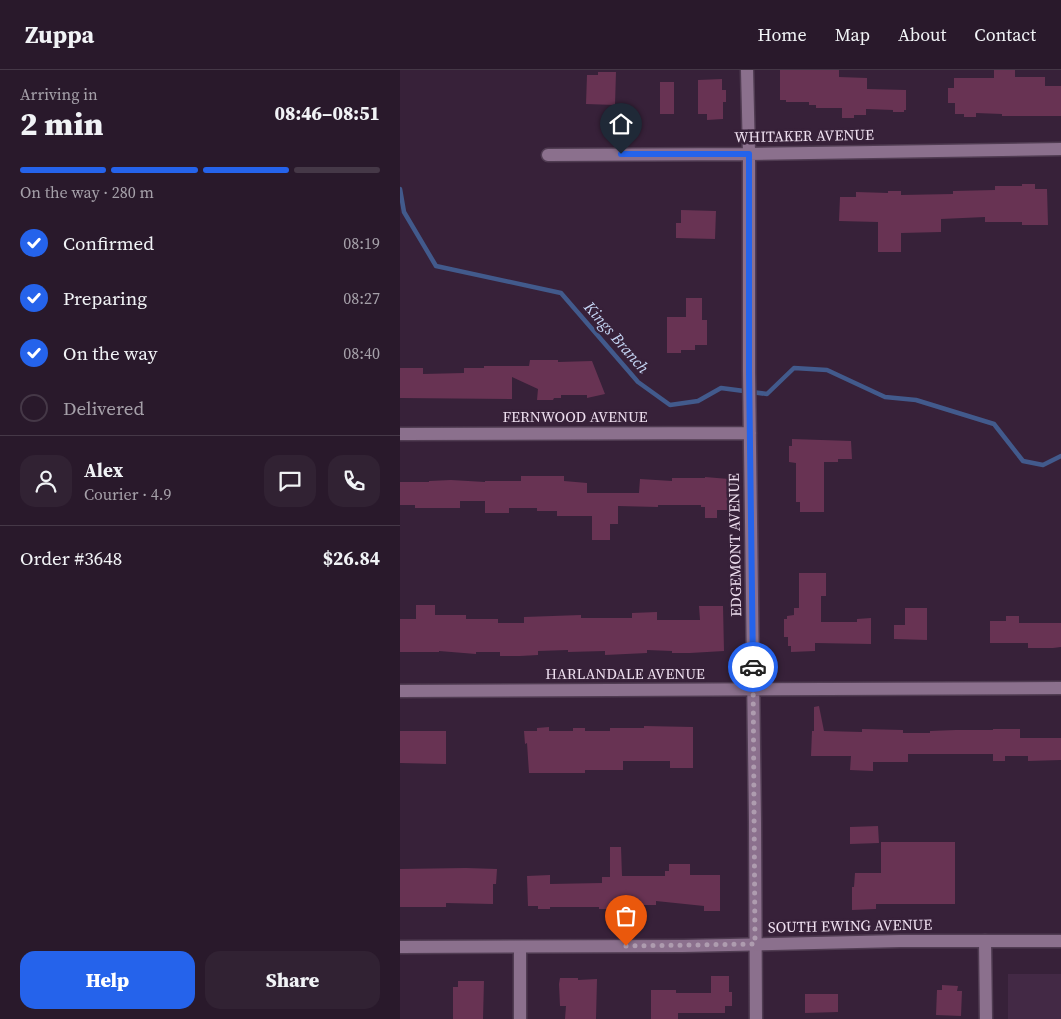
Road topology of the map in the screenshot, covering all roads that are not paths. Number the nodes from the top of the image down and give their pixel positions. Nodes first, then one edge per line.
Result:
1 (748, 70) edge
2 (1061, 149) edge
3 (749, 154) junction
4 (548, 155) dead end
5 (750, 432) junction
6 (400, 434) edge
7 (1061, 688) edge
8 (753, 690) junction
9 (400, 691) edge
10 (1061, 941) edge
11 (985, 942) junction
12 (755, 944) junction
13 (400, 947) edge
14 (520, 947) junction
15 (520, 1019) edge
16 (756, 1019) edge
17 (986, 1019) edge

1 - 3 street, EDGEMONT AVENUE
2 - 3 street, WHITAKER AVENUE
3 - 4 street, WHITAKER AVENUE
3 - 5 street, EDGEMONT AVENUE
5 - 6 street, FERNWOOD AVENUE
5 - 8 street, EDGEMONT AVENUE
7 - 8 street, HARLANDALE AVENUE
8 - 9 street, HARLANDALE AVENUE
8 - 12 street, EDGEMONT AVENUE
10 - 11 street, SOUTH EWING AVENUE
11 - 12 street, SOUTH EWING AVENUE
11 - 17 street
12 - 14 street, SOUTH EWING AVENUE
12 - 16 street, EDGEMONT AVENUE
13 - 14 street, SOUTH EWING AVENUE
14 - 15 street

